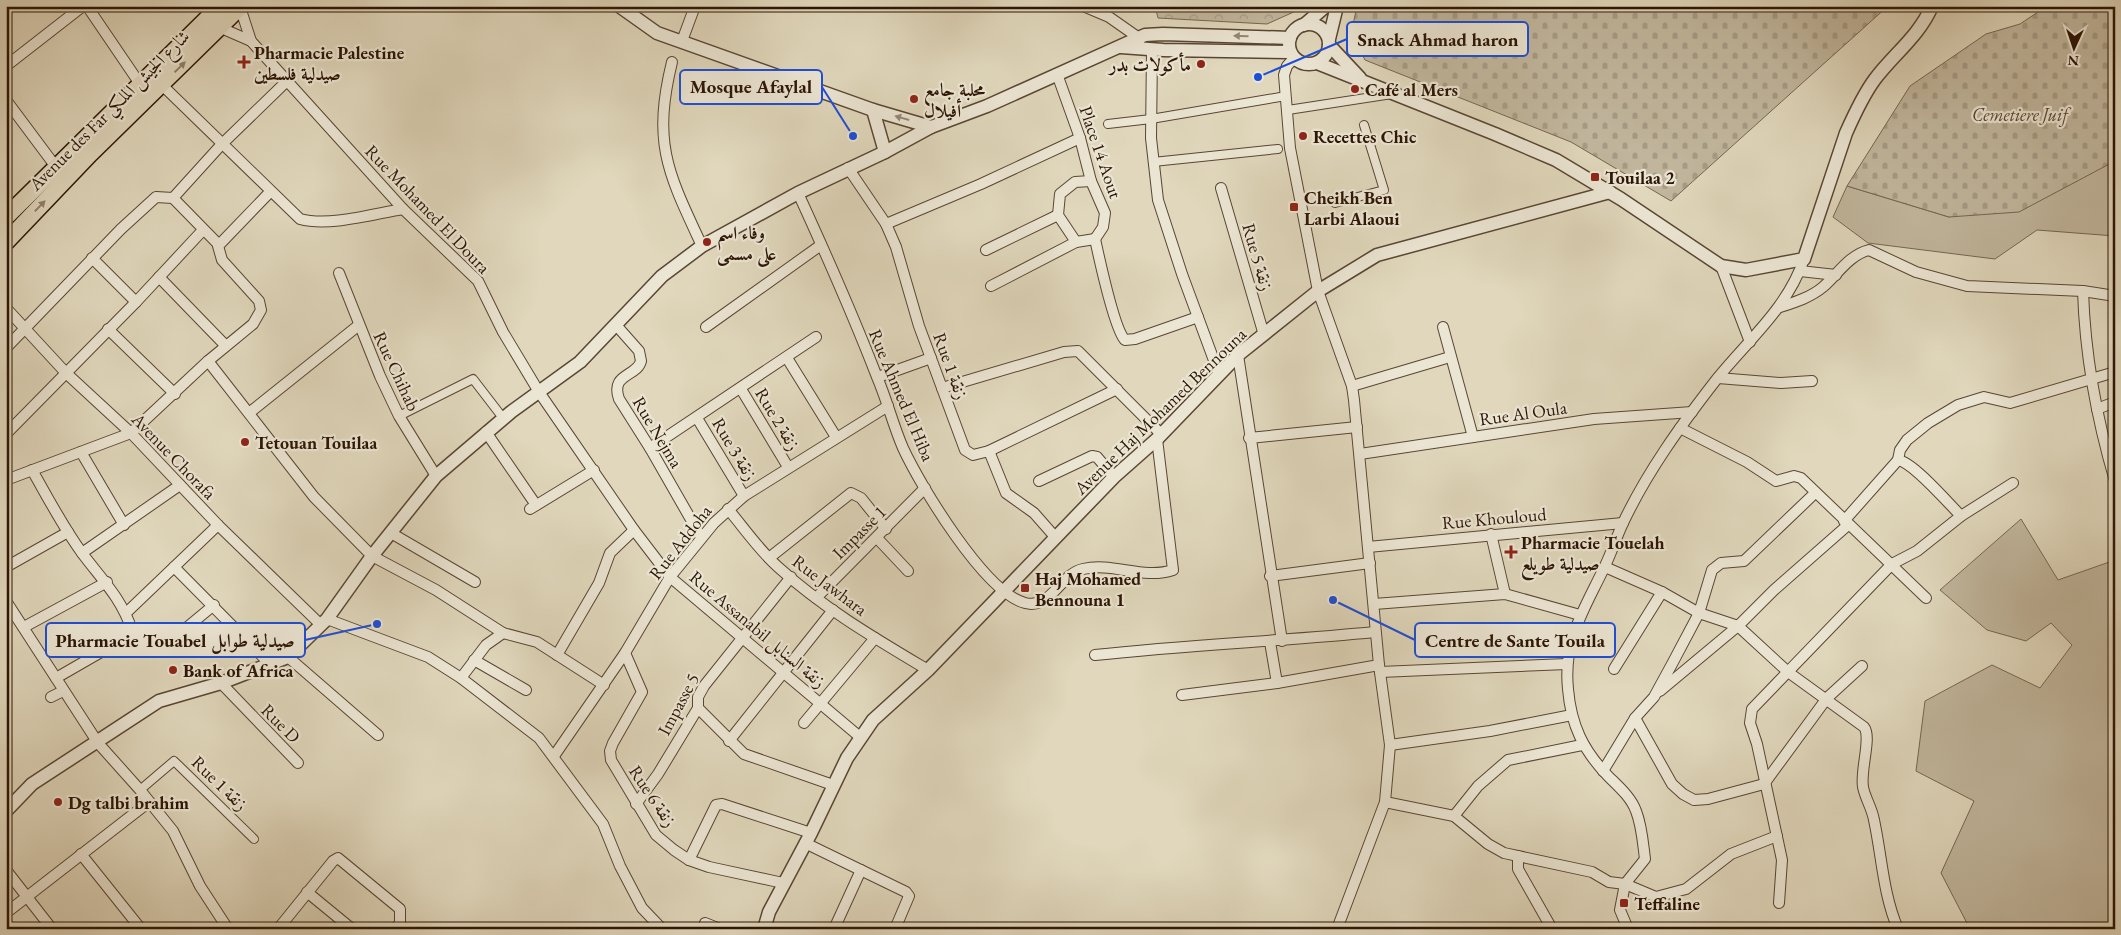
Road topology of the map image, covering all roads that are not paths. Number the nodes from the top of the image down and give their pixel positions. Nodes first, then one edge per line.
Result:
1 (85, 6) edge
2 (220, 6) edge
3 (619, 6) edge
4 (695, 6) edge
5 (1083, 6) edge
6 (1326, 6) edge
7 (1337, 6) edge
8 (1932, 6) edge
9 (240, 7) edge
10 (1108, 11) edge
11 (1304, 24) junction
12 (221, 28) junction
13 (1290, 38) junction
14 (682, 40) junction
15 (251, 42) junction
16 (1329, 42) junction
17 (1143, 45) junction
18 (1292, 55) junction
19 (672, 62) dead end
20 (1317, 63) junction
21 (6, 66) edge
22 (1058, 74) junction
23 (288, 80) junction
24 (1364, 82) junction
25 (140, 84) junction
26 (162, 85) junction
27 (1396, 94) junction
28 (1286, 96) junction
29 (6, 100) edge
30 (873, 110) junction
31 (1288, 110) junction
32 (1151, 120) junction
33 (1108, 124) dead end
34 (1364, 125) dead end
35 (931, 127) junction
36 (1080, 138) junction
37 (222, 145) junction
38 (1278, 149) dead end
39 (885, 152) junction
40 (1153, 162) junction
41 (56, 167) junction
42 (848, 168) junction
43 (1091, 181) junction
44 (1221, 188) dead end
45 (270, 192) junction
46 (1610, 192) junction
47 (798, 194) junction
48 (173, 198) junction
49 (1335, 203) dead end
50 (403, 209) junction
51 (1058, 215) junction
52 (6, 217) edge
53 (886, 224) junction
54 (203, 230) junction
55 (1095, 239) junction
56 (6, 242) edge
57 (1076, 242) junction
58 (218, 245) junction
59 (821, 245) junction
60 (702, 246) junction
61 (986, 250) dead end
62 (92, 258) junction
63 (1802, 265) junction
64 (1721, 266) junction
65 (339, 273) dead end
66 (1836, 275) junction
67 (160, 277) junction
68 (991, 286) dead end
69 (1318, 291) junction
70 (2083, 291) junction
71 (2115, 296) edge
72 (136, 302) junction
73 (1780, 307) junction
74 (6, 308) edge
75 (1198, 317) junction
76 (359, 325) junction
77 (616, 325) junction
78 (706, 327) dead end
79 (1443, 328) dead end
80 (26, 329) junction
81 (108, 329) junction
82 (1264, 335) junction
83 (816, 337) dead end
84 (1750, 342) junction
85 (225, 345) junction
86 (6, 348) edge
87 (1238, 355) junction
88 (1450, 356) junction
89 (787, 358) junction
90 (931, 358) junction
91 (208, 360) junction
92 (2115, 372) edge
93 (66, 373) junction
94 (1219, 374) junction
95 (878, 377) junction
96 (1718, 378) junction
97 (2093, 379) junction
98 (1812, 382) dead end
99 (1352, 386) junction
100 (942, 388) junction
101 (741, 389) junction
102 (1117, 389) junction
103 (539, 392) junction
104 (175, 394) junction
105 (2115, 402) edge
106 (888, 406) junction
107 (2097, 410) junction
108 (1692, 412) junction
109 (249, 413) junction
110 (399, 416) junction
111 (503, 418) junction
112 (697, 418) junction
113 (1357, 427) junction
114 (1680, 428) junction
115 (486, 432) junction
116 (131, 433) junction
117 (6, 434) edge
118 (836, 437) junction
119 (1159, 437) junction
120 (1472, 437) junction
121 (1249, 438) junction
122 (650, 448) junction
123 (989, 451) junction
124 (81, 452) junction
125 (1360, 454) junction
126 (1898, 460) junction
127 (788, 467) junction
128 (32, 470) junction
129 (594, 470) junction
130 (436, 476) junction
131 (1114, 477) junction
132 (6, 480) edge
133 (1040, 481) dead end
134 (2115, 481) edge
135 (2013, 483) dead end
136 (180, 485) junction
137 (925, 488) junction
138 (1815, 493) junction
139 (744, 496) junction
140 (728, 509) junction
141 (1961, 516) junction
142 (1624, 522) junction
143 (1846, 523) junction
144 (124, 525) junction
145 (218, 526) junction
146 (886, 529) junction
147 (634, 530) junction
148 (68, 532) junction
149 (391, 533) junction
150 (1491, 534) junction
151 (701, 537) junction
152 (877, 538) junction
153 (1056, 538) junction
154 (1368, 547) junction
155 (82, 553) junction
156 (372, 556) junction
157 (769, 558) junction
158 (1370, 563) junction
159 (1892, 564) junction
160 (6, 567) edge
161 (1605, 567) junction
162 (174, 568) junction
163 (908, 571) dead end
164 (1270, 576) junction
165 (670, 577) junction
166 (791, 577) junction
167 (107, 582) junction
168 (475, 582) dead end
169 (1004, 591) junction
170 (1662, 592) junction
171 (1505, 594) junction
172 (816, 598) junction
173 (1926, 598) dead end
174 (6, 601) edge
175 (1374, 604) junction
176 (214, 605) junction
177 (833, 610) junction
178 (126, 613) junction
179 (1699, 613) junction
180 (1580, 615) junction
181 (324, 622) junction
182 (1738, 626) junction
183 (24, 627) junction
184 (1375, 632) junction
185 (503, 633) junction
186 (743, 638) junction
187 (875, 638) junction
188 (1282, 641) junction
189 (1270, 642) junction
190 (162, 648) dead end
191 (625, 653) junction
192 (557, 655) junction
193 (1095, 655) dead end
194 (288, 657) junction
195 (474, 660) junction
196 (1567, 664) junction
197 (270, 665) junction
198 (1862, 666) dead end
199 (1379, 669) junction
200 (1614, 669) dead end
201 (928, 670) junction
202 (784, 671) junction
203 (1788, 672) junction
204 (56, 678) junction
205 (461, 678) junction
206 (221, 683) junction
207 (1277, 683) junction
208 (604, 685) junction
209 (526, 690) dead end
210 (63, 691) junction
211 (1182, 695) dead end
212 (51, 697) dead end
213 (1654, 697) junction
214 (1827, 698) junction
215 (821, 702) junction
216 (698, 708) junction
217 (1572, 715) junction
218 (1635, 718) junction
219 (804, 722) dead end
220 (378, 735) dead end
221 (860, 737) junction
222 (728, 742) junction
223 (98, 743) junction
224 (1390, 745) junction
225 (1582, 745) junction
226 (554, 756) junction
227 (298, 763) dead end
228 (1603, 771) junction
229 (1764, 784) junction
230 (833, 785) junction
231 (140, 790) junction
232 (149, 802) junction
233 (1385, 802) junction
234 (636, 804) junction
235 (6, 811) edge
236 (1454, 816) junction
237 (1777, 836) junction
238 (808, 838) junction
239 (254, 839) dead end
240 (81, 854) junction
241 (1518, 856) junction
242 (688, 860) junction
243 (6, 870) edge
244 (861, 870) junction
245 (783, 884) junction
246 (1625, 884) junction
247 (307, 892) junction
248 (26, 896) junction
249 (1780, 903) dead end
250 (6, 913) edge
251 (705, 923) dead end
252 (52, 929) edge
253 (141, 929) edge
254 (228, 929) edge
255 (278, 929) edge
256 (352, 929) edge
257 (395, 929) edge
258 (662, 929) edge
259 (720, 929) edge
260 (764, 929) edge
261 (834, 929) edge
262 (895, 929) edge
263 (1337, 929) edge
264 (1552, 929) edge
265 (1628, 929) edge
266 (1898, 929) edge

1 - 21 street
1 - 25 street
2 - 25 main road, Avenue des Far شارع الجيش الملكي
3 - 14 street
4 - 14 street
5 - 10 street
6 - 11 street
7 - 16 street
8 - 63 street
9 - 12 main road, Avenue des Far شارع الجيش الملكي
9 - 15 street, Rue Mohamed El Doura
10 - 17 street
11 - 13 street
11 - 16 street
12 - 15 street, Rue Mohamed El Doura
26 -> 12 main road, Avenue des Far شارع الجيش الملكي
13 -> 17 street
13 - 18 street
14 - 30 street
15 - 23 street, Rue Mohamed El Doura
16 - 20 street
16 - 24 street
17 - 18 street
17 - 22 street
17 - 32 street
18 - 20 street
18 - 28 street
19 - 60 street
20 - 24 street
22 - 35 street
22 - 36 street, Place 14 Aout
23 - 37 street
23 - 50 street, Rue Mohamed El Doura
24 - 27 street
25 - 41 main road, Avenue des Far شارع الجيش الملكي
26 - 37 street
56 -> 26 main road, Avenue des Far شارع الجيش الملكي
27 - 31 street
27 - 46 street
28 - 31 street
28 - 32 street
29 - 41 street
35 -> 30 street
30 - 39 street
31 - 69 street
32 - 33 street
32 - 40 street
34 - 49 street
35 - 39 street
36 - 43 street, Place 14 Aout
36 - 53 street
37 - 45 street
37 - 48 street
38 - 40 street
39 - 42 street
40 - 75 street
41 - 52 main road, Avenue des Far شارع الجيش الملكي
42 - 47 street
42 - 53 street, Rue 1 زنقة
43 - 51 street
43 - 55 street, Place 14 Aout
44 - 82 street, Rue 5 زنقة
45 - 50 street
45 - 58 street
46 - 64 street
46 - 69 street, Avenue Haj Mohamed Bennouna
47 - 59 street, Rue Ahmed El Hiba
47 - 60 street
48 - 54 street
48 - 62 street
50 - 103 street, Rue Mohamed El Doura
51 - 57 street
51 - 61 street
53 - 90 street, Rue 1 زنقة
54 - 58 street
54 - 67 street
55 - 57 street
55 - 75 street
57 - 68 street
58 - 85 street
59 - 78 street
59 - 95 street, Rue Ahmed El Hiba
60 - 77 street
62 - 72 street
62 - 80 street
63 - 64 street
63 - 66 street
63 - 73 street
64 - 84 street
65 - 76 street, Rue Chihab
66 - 70 street
66 - 73 street
67 - 72 street
67 - 85 street
69 - 82 street, Avenue Haj Mohamed Bennouna
69 - 99 street
70 - 71 street
70 - 97 street
72 - 81 street
73 - 84 street
74 - 80 street, Avenue Chorafa
75 - 94 street
76 - 109 street
76 - 110 street, Rue Chihab
77 - 103 street
77 - 122 street, Rue Nejma
79 - 88 street
80 - 86 street
80 - 93 street, Avenue Chorafa
81 - 93 street
81 - 104 street
82 - 87 street, Avenue Haj Mohamed Bennouna
83 - 89 street
84 - 96 street
85 - 91 street
87 - 94 street, Avenue Haj Mohamed Bennouna
87 - 121 street
88 - 99 street
88 - 120 street
89 - 101 street
89 - 118 street
90 - 95 street
90 - 100 street, Rue 1 زنقة
91 - 104 street
91 - 109 street
92 - 97 street
93 - 116 street, Avenue Chorafa
93 - 117 street
94 - 119 street, Avenue Haj Mohamed Bennouna
95 - 106 street, Rue Ahmed El Hiba
96 - 98 street
96 - 108 street
97 - 107 street
97 - 126 street
99 - 113 street
100 - 102 street
100 - 123 street, Rue 1 زنقة
101 - 112 street
101 - 127 street, Rue 2 زنقة
102 - 119 street
102 - 123 street
103 - 111 street
103 - 129 street, Rue Assanabil زنقة السنابل
104 - 116 street
105 - 107 street
106 - 118 street, Rue Addoha
106 - 137 street, Rue Ahmed El Hiba
107 - 134 street
108 - 114 street
108 - 120 street, Rue Al Oula
109 - 156 street
110 - 111 street
110 - 130 street, Rue Chihab
111 - 115 street
112 - 122 street
112 - 139 street, Rue 3 زنقة
113 - 121 street
113 - 125 street
114 - 138 street
114 - 142 street
115 - 129 street
115 - 130 street
116 - 124 street
116 - 136 street, Avenue Chorafa
118 - 127 street, Rue Addoha
119 - 131 street, Avenue Haj Mohamed Bennouna
119 - 169 street, Rue Ahmed El Hiba
120 - 125 street, Rue Al Oula
121 - 164 street
122 - 151 street, Rue Nejma
123 - 153 street
124 - 128 street
124 - 144 street
125 - 154 street
126 - 141 street
126 - 143 street
127 - 139 street, Rue Addoha
128 - 132 street
128 - 148 street
129 - 147 street, Rue Assanabil زنقة السنابل
130 - 149 street
131 - 133 street
131 - 153 street, Avenue Haj Mohamed Bennouna
135 - 141 street
136 - 144 street
136 - 145 street, Avenue Chorafa
137 - 146 street, Impasse 1
137 - 169 street, Rue Ahmed El Hiba
138 - 143 street
138 - 179 street
139 - 140 street, Rue Addoha
140 - 151 street, Rue Addoha
140 - 157 street, Rue Jawhara
141 - 159 street
142 - 150 street, Rue Khouloud
142 - 161 street
143 - 159 street
143 - 182 street
144 - 155 street
145 - 162 street
145 - 181 street, Avenue Chorafa
146 - 152 street, Impasse 1
146 - 157 street
147 - 165 street, Rue Assanabil زنقة السنابل
147 - 192 street
148 - 155 street
148 - 160 street
149 - 156 street
149 - 168 street
150 - 154 street, Rue Khouloud
150 - 171 street
151 - 165 street, Rue Addoha
152 - 163 street
152 - 172 street, Impasse 1
153 - 169 street, Avenue Haj Mohamed Bennouna
154 - 158 street
155 - 167 street
156 - 181 street
156 - 185 street
157 - 166 street, Rue Jawhara
158 - 164 street
158 - 175 street
159 - 173 street
159 - 203 street
161 - 170 street
161 - 180 street
162 - 176 street
162 - 178 street
164 - 188 street
165 - 186 street, Rue Assanabil زنقة السنابل
165 - 191 street, Rue Addoha
166 - 172 street, Rue Jawhara
166 - 186 street, Impasse 5
167 - 178 street
167 - 183 street
169 - 201 street, Avenue Haj Mohamed Bennouna
170 - 179 street
170 - 200 street
171 - 175 street
171 - 180 street
172 - 177 street, Rue Jawhara
174 - 183 street
175 - 184 street
176 - 190 street
176 - 197 street
177 - 187 street, Rue Jawhara
177 - 202 street
178 - 204 street
179 - 182 street
179 - 213 street
180 - 196 street
181 - 194 street
181 - 205 street
182 - 203 street
182 - 213 street
183 - 204 street
184 - 188 street
184 - 199 street
185 - 192 street
185 - 195 street
186 - 202 street, Rue Assanabil زنقة السنابل
186 - 216 street, Impasse 5
187 - 201 street, Rue Jawhara
187 - 215 street
188 - 189 street
189 - 193 street
189 - 207 street
191 - 208 street, Rue Addoha
191 - 234 street, Rue 6 زنقة
192 - 208 street
194 - 197 street
194 - 220 street
195 - 205 street
195 - 209 street
196 - 199 street
196 - 217 street
197 - 206 street
198 - 214 street
199 - 207 street
199 - 224 street
201 - 221 street, Avenue Haj Mohamed Bennouna
202 - 215 street, Rue Assanabil زنقة السنابل
202 - 222 street
203 - 214 street
203 - 229 street
204 - 210 street
205 - 226 street
206 - 223 street
206 - 227 street, Rue D
207 - 211 street
208 - 226 street, Rue Addoha
210 - 212 street
210 - 223 street
213 - 218 street
214 - 229 street
214 - 266 street
215 - 219 street
215 - 221 street, Rue Assanabil زنقة السنابل
216 - 222 street
216 - 234 street, Impasse 5
217 - 224 street
217 - 225 street
218 - 228 street
218 - 229 street
221 - 230 street, Avenue Haj Mohamed Bennouna
222 - 230 street
223 - 231 street
223 - 235 street
224 - 233 street
225 - 228 street
225 - 236 street
226 - 258 street
228 - 246 street
229 - 237 street
230 - 238 street, Avenue Haj Mohamed Bennouna
231 - 232 street
231 - 239 street, Rue 1 زنقة
232 - 240 street
232 - 254 street
233 - 236 street
233 - 263 street
234 - 242 street, Rue 6 زنقة
236 - 241 street
237 - 246 street
237 - 249 street
238 - 242 street
238 - 244 street
238 - 245 street, Avenue Haj Mohamed Bennouna
240 - 248 street
240 - 253 street
241 - 246 street
241 - 264 street
242 - 245 street, Rue 6 زنقة
243 - 248 street
244 - 261 street
244 - 262 street
245 - 260 street, Avenue Haj Mohamed Bennouna
246 - 265 street
247 - 255 street
247 - 256 street
247 - 257 street
248 - 250 street
248 - 252 street
251 - 259 street

